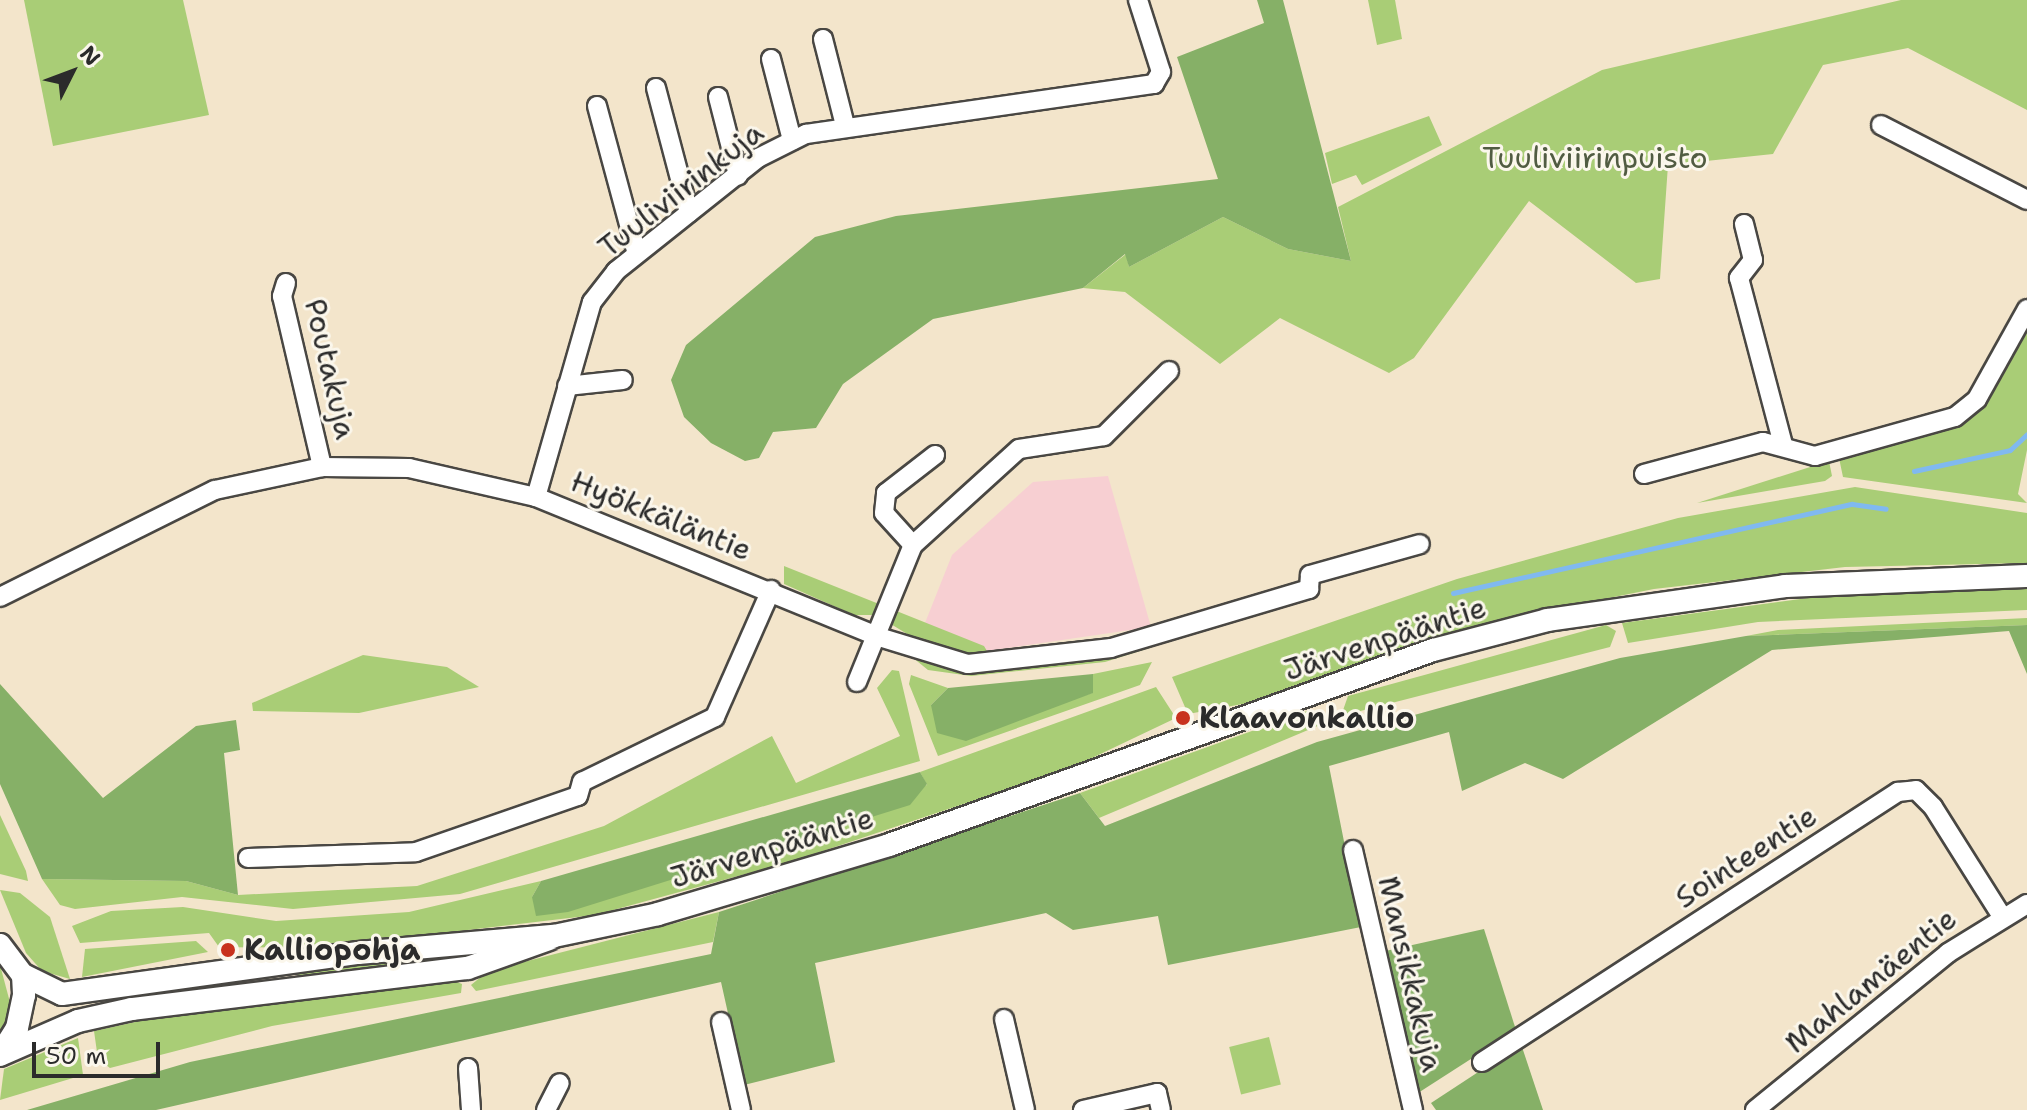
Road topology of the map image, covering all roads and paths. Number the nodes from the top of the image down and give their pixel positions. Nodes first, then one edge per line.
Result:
1 (1138, 0) edge
2 (823, 39) dead end
3 (771, 59) dead end
4 (656, 88) dead end
5 (718, 97) dead end
6 (597, 106) dead end
7 (845, 125) junction
8 (1881, 125) dead end
9 (792, 140) junction
10 (738, 175) junction
11 (2027, 200) edge
12 (689, 213) junction
13 (1744, 224) dead end
14 (637, 254) junction
15 (286, 283) dead end
16 (2027, 309) edge
17 (1169, 371) dead end
18 (623, 380) dead end
19 (567, 386) junction
20 (1783, 445) junction
21 (935, 455) dead end
22 (322, 467) junction
23 (1644, 474) dead end
24 (536, 497) junction
25 (1420, 544) dead end
26 (913, 545) junction
27 (2027, 576) edge
28 (771, 590) junction
29 (0, 597) edge
30 (879, 637) junction
31 (857, 682) dead end
32 (1353, 850) dead end
33 (248, 858) dead end
34 (2027, 904) edge
35 (2001, 915) junction
36 (0, 929) edge
37 (554, 936) junction
38 (5, 949) edge
39 (23, 975) junction
40 (1004, 1019) dead end
41 (721, 1022) dead end
42 (0, 1055) edge
43 (1482, 1062) dead end
44 (468, 1068) dead end
45 (560, 1083) dead end
46 (471, 1110) edge
47 (546, 1110) edge
48 (741, 1110) edge
49 (1025, 1110) edge
50 (1083, 1110) edge
51 (1161, 1110) edge
52 (1413, 1110) edge
53 (1755, 1110) edge

1 - 7 street, Tuuliviirinkuja
2 - 7 street
3 - 9 street
4 - 12 street
5 - 10 street
6 - 14 street
7 - 9 street, Tuuliviirinkuja
8 - 11 street
9 - 10 street, Tuuliviirinkuja
10 - 12 street, Tuuliviirinkuja
12 - 14 street, Tuuliviirinkuja
13 - 20 street
14 - 19 street, Tuuliviirinkuja
15 - 22 street, Poutakuja
16 - 20 street
17 - 26 street
18 - 19 street
19 - 24 street, Tuuliviirinkuja
20 - 23 street
21 - 26 street
22 - 24 street, Hyökkäläntie
22 - 29 street, Hyökkäläntie
24 - 28 street, Hyökkäläntie
25 - 30 street, Hyökkäläntie
26 - 30 street
27 - 37 main road, Järvenpääntie
28 - 30 street, Hyökkäläntie
28 - 33 street
30 - 31 street
32 - 52 street, Mansikkakuja
34 - 35 street, Mahlamäentie
35 - 43 street, Sointeentie
35 - 53 street, Mahlamäentie
36 - 38 street
37 - 39 main road, Järvenpääntie
37 - 42 main road, Järvenpääntie
38 - 39 main road
39 - 42 main road
40 - 49 street
41 - 48 street
44 - 46 street
45 - 47 street
50 - 51 street

